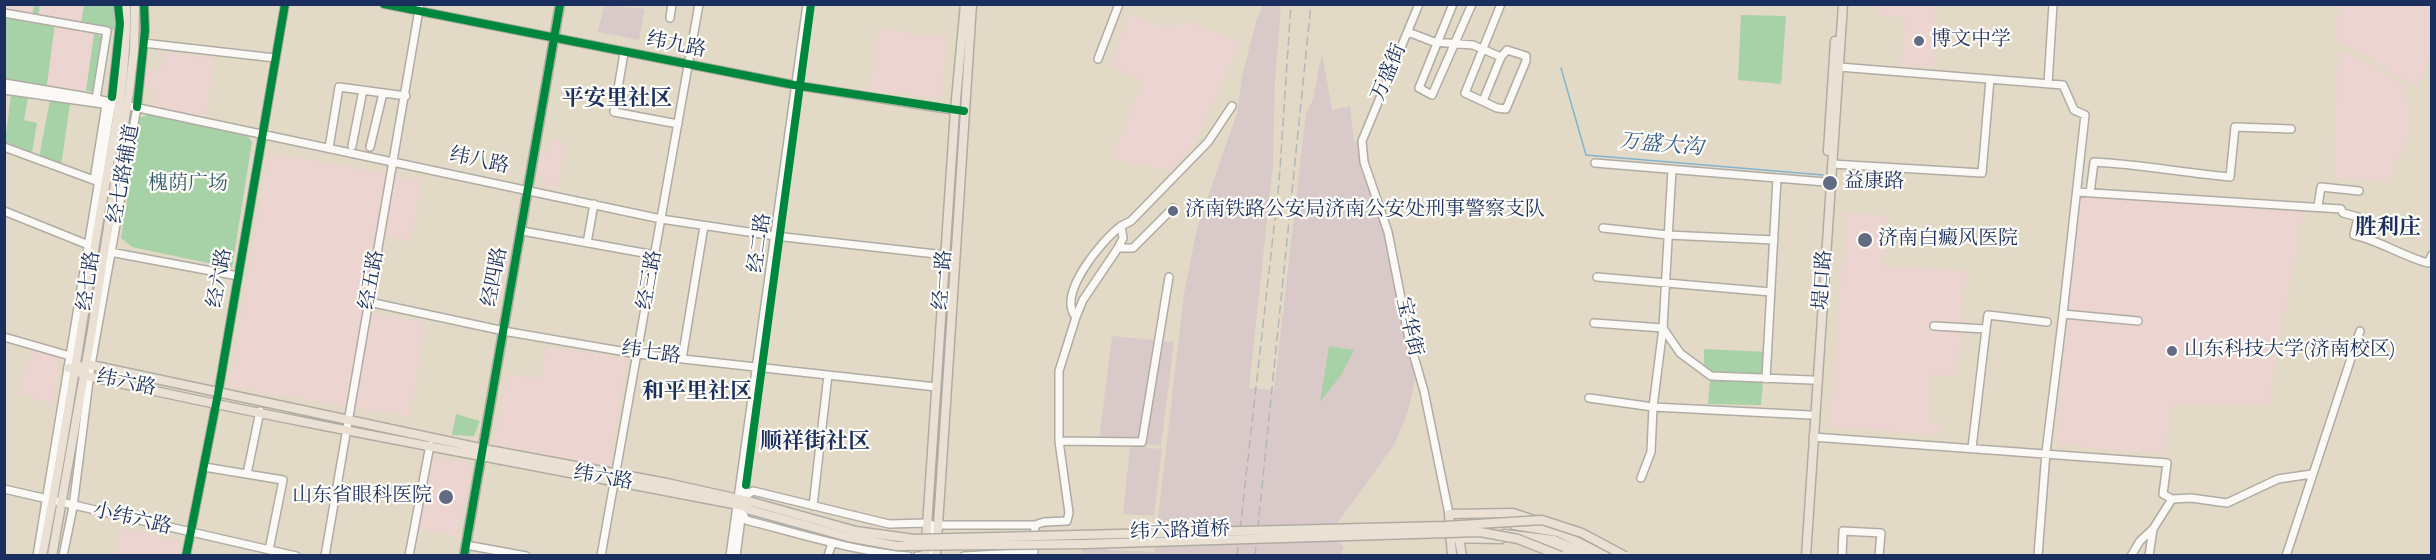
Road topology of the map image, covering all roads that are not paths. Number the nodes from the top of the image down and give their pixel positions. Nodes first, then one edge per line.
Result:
1 (118, 4) edge
2 (126, 4) edge
3 (135, 4) edge
4 (144, 4) edge
5 (285, 4) edge
6 (384, 4) edge
7 (560, 4) edge
8 (672, 4) edge
9 (699, 4) edge
10 (809, 4) edge
11 (964, 4) edge
12 (972, 4) edge
13 (1119, 4) edge
14 (1419, 4) edge
15 (1453, 4) edge
16 (1472, 4) edge
17 (1501, 4) edge
18 (1837, 4) edge
19 (1843, 4) edge
20 (2053, 4) edge
21 (420, 8) edge
22 (4, 13) edge
23 (670, 18) dead end
24 (1408, 32) junction
25 (554, 39) junction
26 (1438, 42) junction
27 (1456, 42) junction
28 (143, 43) junction
29 (1482, 49) junction
30 (624, 53) junction
31 (1501, 57) junction
32 (275, 58) junction
33 (1098, 59) dead end
34 (688, 64) junction
35 (1839, 67) junction
36 (1990, 79) junction
37 (4, 84) edge
38 (2048, 84) junction
39 (796, 85) junction
40 (4, 90) edge
41 (363, 90) junction
42 (383, 93) junction
43 (406, 96) junction
44 (96, 99) junction
45 (1482, 101) junction
46 (123, 104) junction
47 (106, 105) junction
48 (1232, 106) dead end
49 (137, 107) junction
50 (959, 110) junction
51 (678, 124) junction
52 (2291, 129) dead end
53 (262, 135) junction
54 (1362, 141) joint
55 (352, 146) dead end
56 (4, 147) edge
57 (370, 147) dead end
58 (329, 148) junction
59 (395, 161) junction
60 (1595, 163) dead end
61 (1832, 164) junction
62 (1672, 170) junction
63 (1777, 178) junction
64 (96, 181) junction
65 (1826, 182) junction
66 (529, 189) junction
67 (2359, 191) dead end
68 (2077, 192) junction
69 (2090, 194) junction
70 (594, 204) junction
71 (2318, 206) junction
72 (1173, 208) dead end
73 (4, 211) edge
74 (661, 219) junction
75 (704, 226) junction
76 (1121, 226) junction
77 (1603, 228) dead end
78 (522, 231) junction
79 (1668, 235) junction
80 (777, 236) junction
81 (1774, 240) junction
82 (587, 243) junction
83 (92, 246) junction
84 (1118, 248) junction
85 (108, 252) junction
86 (655, 255) junction
87 (945, 255) junction
88 (2432, 255) edge
89 (238, 276) junction
90 (1169, 278) dead end
91 (1597, 278) dead end
92 (1665, 284) junction
93 (1771, 292) junction
94 (369, 302) junction
95 (2063, 314) junction
96 (1076, 317) junction
97 (2138, 321) dead end
98 (2047, 322) dead end
99 (1594, 323) dead end
100 (1934, 326) dead end
101 (1663, 328) junction
102 (1986, 329) junction
103 (503, 331) junction
104 (2360, 331) dead end
105 (4, 337) edge
106 (638, 354) junction
107 (70, 356) junction
108 (682, 359) junction
109 (88, 365) junction
110 (72, 368) junction
111 (759, 368) junction
112 (828, 375) junction
113 (86, 376) junction
114 (1766, 379) junction
115 (1812, 380) junction
116 (936, 387) junction
117 (217, 398) junction
118 (1589, 398) dead end
119 (1653, 407) junction
120 (260, 411) junction
121 (1807, 415) junction
122 (349, 424) junction
123 (1814, 437) junction
124 (1059, 441) junction
125 (430, 445) junction
126 (1972, 448) junction
127 (2046, 452) junction
128 (482, 453) junction
129 (204, 466) junction
130 (248, 474) junction
131 (2312, 474) junction
132 (616, 478) junction
133 (1641, 478) dead end
134 (4, 489) edge
135 (2172, 499) junction
136 (50, 501) junction
137 (62, 504) junction
138 (743, 504) junction
139 (813, 506) junction
140 (73, 507) junction
141 (1449, 514) junction
142 (927, 523) junction
143 (939, 525) junction
144 (1035, 525) junction
145 (1480, 528) junction
146 (2153, 530) junction
147 (191, 533) junction
148 (1450, 537) junction
149 (1460, 537) junction
150 (832, 543) junction
151 (466, 545) junction
152 (269, 550) junction
153 (37, 555) edge
154 (42, 555) edge
155 (52, 555) edge
156 (63, 555) edge
157 (186, 555) edge
158 (296, 555) edge
159 (325, 555) edge
160 (409, 555) edge
161 (464, 555) edge
162 (526, 555) edge
163 (601, 555) edge
164 (730, 555) edge
165 (736, 555) edge
166 (828, 555) edge
167 (908, 555) edge
168 (921, 555) edge
169 (935, 555) edge
170 (964, 555) edge
171 (1452, 555) edge
172 (1462, 555) edge
173 (1561, 555) edge
174 (1573, 555) edge
175 (1590, 555) edge
176 (1606, 555) edge
177 (1616, 555) edge
178 (1625, 555) edge
179 (1801, 555) edge
180 (1806, 555) edge
181 (1842, 555) edge
182 (1879, 555) edge
183 (2038, 555) edge
184 (2131, 555) edge
185 (2149, 555) edge
186 (2286, 555) edge

1 - 46 street
2 - 46 main road, 经七路
3 - 46 main road, 经七路
4 - 28 street, 经七路辅道
5 - 32 street, 经六路
6 - 21 street, 纬九路
7 - 25 main road, 经四路
8 - 23 street
9 - 34 street, 经三路
10 - 39 street, 经二路
11 - 50 main road, 经一路
12 - 50 main road, 经一路
13 - 33 street
14 - 24 street, 万盛街
15 - 26 street
16 - 27 street
17 - 29 street
18 - 65 main road, 堤口路
19 - 35 main road, 堤口路
20 - 38 street
21 - 25 street, 纬九路
21 - 43 street, 经五路
22 - 44 street
24 - 26 street
24 - 54 street, 万盛街
25 - 30 street, 纬九路
25 - 66 main road, 经四路
26 - 27 street
26 - 27 street
27 - 29 street
28 - 32 street
28 - 49 street, 经七路辅道
29 - 31 street
29 - 45 street
30 - 34 street, 纬九路
30 - 51 street
31 - 45 street
31 - 45 street
32 - 53 street, 经六路
34 - 39 street, 纬九路
34 - 51 street, 经三路
35 - 36 street
35 - 61 main road, 堤口路
36 - 38 street
36 - 61 street
37 - 44 street
38 - 68 street
39 - 50 street, 纬九路
39 - 80 street, 经二路
40 - 47 street
41 - 42 street
41 - 55 street
41 - 58 street
42 - 43 street
42 - 57 street
43 - 59 street, 经五路
44 - 46 street
46 - 47 street
46 - 49 street, 纬八路
46 - 64 street
46 - 83 main road, 经七路
46 - 85 main road, 经七路
47 - 64 street
48 - 76 street
49 - 53 street, 纬八路
49 - 85 street, 经七路辅道
50 - 87 main road, 经一路
50 - 143 main road, 经一路
51 - 74 street, 经三路
52 - 69 street
53 - 58 street, 纬八路
53 - 89 street, 经六路
54 - 141 street, 宝华街
56 - 64 street
58 - 59 street, 纬八路
59 - 66 street, 纬八路
59 - 94 street, 经五路
60 - 62 street
61 - 123 main road, 堤口路
62 - 63 street
62 - 79 street
63 - 65 street
63 - 81 street
64 - 83 street
65 - 115 main road, 堤口路
66 - 70 street, 纬八路
66 - 78 main road, 经四路
67 - 71 street
68 - 69 street
68 - 95 street
69 - 71 street
70 - 74 street, 纬八路
70 - 82 street
71 - 88 street
72 - 84 street
73 - 83 street
74 - 75 street, 纬八路
74 - 86 street, 经三路
75 - 80 street, 纬八路
75 - 108 street
76 - 84 street
76 - 96 street
77 - 79 street
78 - 82 street
78 - 103 main road, 经四路
79 - 81 street
79 - 92 street
80 - 87 street, 纬八路
80 - 111 street, 经二路
81 - 93 street
82 - 86 street
83 - 107 street
83 - 110 main road, 经七路
84 - 96 street
85 - 89 street
85 - 109 main road, 经七路
86 - 106 street, 经三路
87 - 116 main road, 经一路
89 - 117 street, 经六路
90 - 124 street
91 - 92 street
92 - 93 street
92 - 101 street
93 - 114 street
94 - 103 street, 纬七路
94 - 122 street, 经五路
95 - 97 street
95 - 127 street
96 - 124 street
98 - 102 street
99 - 101 street
100 - 102 street
101 - 114 street
101 - 119 street
102 - 126 street
103 - 106 street, 纬七路
103 - 128 main road, 经四路
104 - 131 street
105 - 107 street
106 - 108 street, 纬七路
106 - 132 street, 经三路
107 - 110 street
108 - 111 street, 纬七路
109 - 110 main road, 纬六路
109 - 113 main road, 经七路
109 - 117 main road, 纬六路
110 - 113 main road, 纬六路
110 - 136 main road, 经七路
111 - 112 street, 纬七路
111 - 138 street, 经二路
112 - 116 street, 纬七路
112 - 139 street
113 - 117 main road, 纬六路
113 - 137 main road, 经七路
113 - 140 street
114 - 115 street
115 - 121 main road, 堤口路
116 - 142 main road, 经一路
117 - 120 main road, 纬六路
117 - 122 main road, 纬六路
117 - 129 street, 经六路
118 - 119 street
119 - 121 street
119 - 133 street
120 - 122 main road, 纬六路
120 - 130 street
121 - 179 main road, 堤口路
122 - 125 main road, 纬六路
122 - 128 main road, 纬六路
122 - 159 street, 经五路
123 - 126 street
123 - 180 main road, 堤口路
124 - 144 street
125 - 128 main road, 纬六路
125 - 160 street
126 - 127 street
127 - 135 street
127 - 183 street
128 - 132 main road, 纬六路
128 - 151 main road, 经四路
129 - 130 street
129 - 147 street, 经六路
130 - 152 street
131 - 135 street
131 - 186 street
132 - 138 main road, 纬六路
132 - 163 street, 经三路
134 - 136 street, 小纬六路
135 - 146 street
136 - 137 street, 小纬六路
136 - 153 street
136 - 154 main road, 经七路
137 - 140 street, 小纬六路
137 - 155 main road, 经七路
138 - 139 street, 纬六路
138 - 145 main road, 纬六路道桥, bridge
138 - 150 street, 纬六路
138 - 164 street, 经二路
138 - 165 street, 经二路
139 - 142 street, 纬六路
140 - 147 street, 小纬六路
140 - 156 street
141 - 148 main road, 宝华街
141 - 149 main road, 宝华街
141 - 177 main road
142 - 168 main road, 经一路
142 - 169 street
143 - 144 street
143 - 169 main road, 经一路
144 - 170 street
145 - 173 main road, bridge
145 - 175 main road, 纬六路道桥, bridge
145 - 176 main road, 纬六路道桥, bridge
145 - 178 main road, bridge
146 - 184 street
146 - 185 street
147 - 152 street, 小纬六路
147 - 157 street, 经六路
148 - 149 main road
148 - 171 main road, 宝华街
149 - 172 main road, 宝华街
149 - 174 main road
150 - 166 street
150 - 167 street, 纬六路
151 - 161 main road, 经四路
151 - 162 street
152 - 158 street, 小纬六路
181 - 182 street

